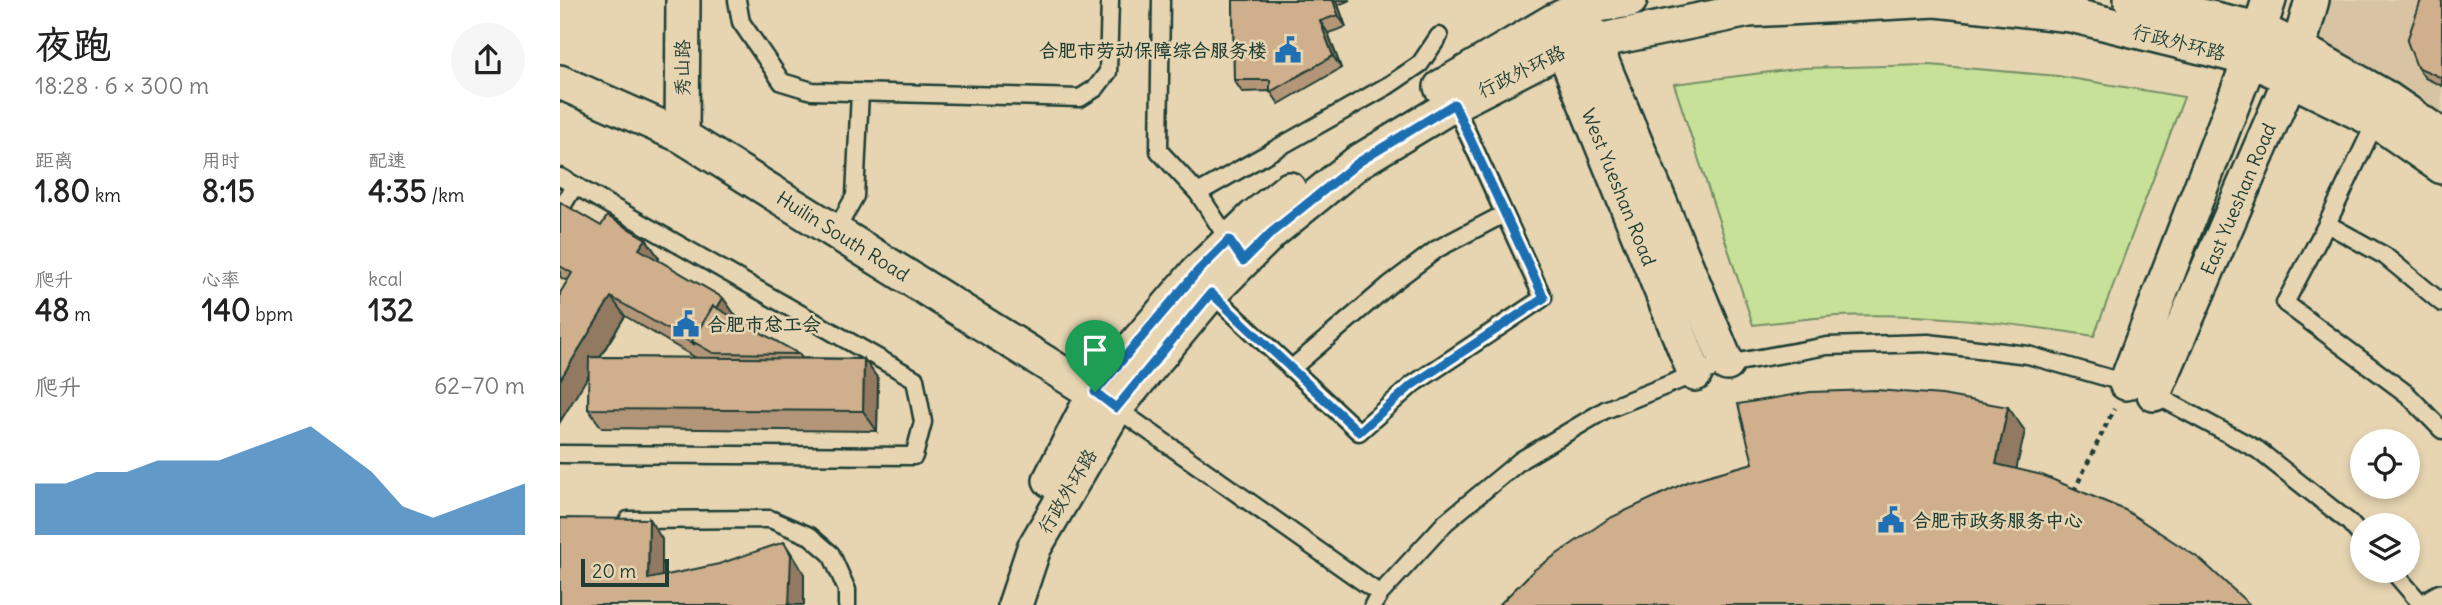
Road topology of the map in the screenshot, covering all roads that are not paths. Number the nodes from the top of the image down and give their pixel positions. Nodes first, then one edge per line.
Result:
1 (683, 0) edge
2 (737, 0) edge
3 (1110, 0) edge
4 (1161, 0) edge
5 (1630, 0) edge
6 (2131, 0) edge
7 (2312, 0) edge
8 (1569, 20) edge
9 (2260, 30) edge
10 (1439, 36) dead end
11 (2295, 64) junction
12 (560, 82) edge
13 (860, 92) junction
14 (1454, 104) junction
15 (2376, 121) junction
16 (682, 136) junction
17 (2442, 136) edge
18 (2442, 167) edge
19 (567, 182) edge
20 (1198, 193) junction
21 (560, 210) edge
22 (1504, 214) junction
23 (2327, 223) junction
24 (835, 232) junction
25 (1236, 251) junction
26 (1211, 293) junction
27 (2442, 303) edge
28 (1727, 364) junction
29 (1291, 369) junction
30 (1695, 374) junction
31 (2140, 388) junction
32 (1106, 400) junction
33 (2442, 430) edge
34 (560, 454) edge
35 (612, 520) edge
36 (2350, 522) edge
37 (2403, 583) edge
38 (1377, 599) edge
39 (2442, 601) edge
40 (847, 605) edge
41 (996, 605) edge
42 (1015, 605) edge
43 (2422, 605) edge
44 (2435, 605) edge

1 - 16 street, 秀山路
2 - 13 lane
3 - 13 lane
4 - 20 lane
5 - 8 street, 行政外环路
6 - 9 street, 行政外环路
7 - 11 street, East Yueshan Road
8 - 9 street, 行政外环路
8 - 14 street, 行政外环路
8 - 25 street, 行政外环路
8 - 28 street, West Yueshan Road
8 - 30 street, West Yueshan Road
9 - 11 street, 行政外环路
9 - 31 street, East Yueshan Road
10 - 20 lane
11 - 15 street, 行政外环路
11 - 17 street, 行政外环路
11 - 31 street, East Yueshan Road
12 - 16 street, Huilin South Road
13 - 24 lane
14 - 22 lane
14 - 25 street, 行政外环路
15 - 18 street, 行政外环路
15 - 23 lane
16 - 24 street, Huilin South Road
19 - 21 lane
19 - 34 lane
20 - 25 lane
22 - 29 lane
22 - 29 lane
23 - 27 lane
23 - 33 lane
24 - 32 street, Huilin South Road
25 - 26 street, 行政外环路
25 - 32 street, 行政外环路
26 - 29 lane
26 - 32 street, 行政外环路
28 - 30 lane
28 - 31 lane
30 - 38 lane
31 - 36 lane
32 - 38 lane
32 - 41 street, 行政外环路
32 - 42 street, 行政外环路
35 - 40 lane
37 - 43 lane
39 - 44 street

